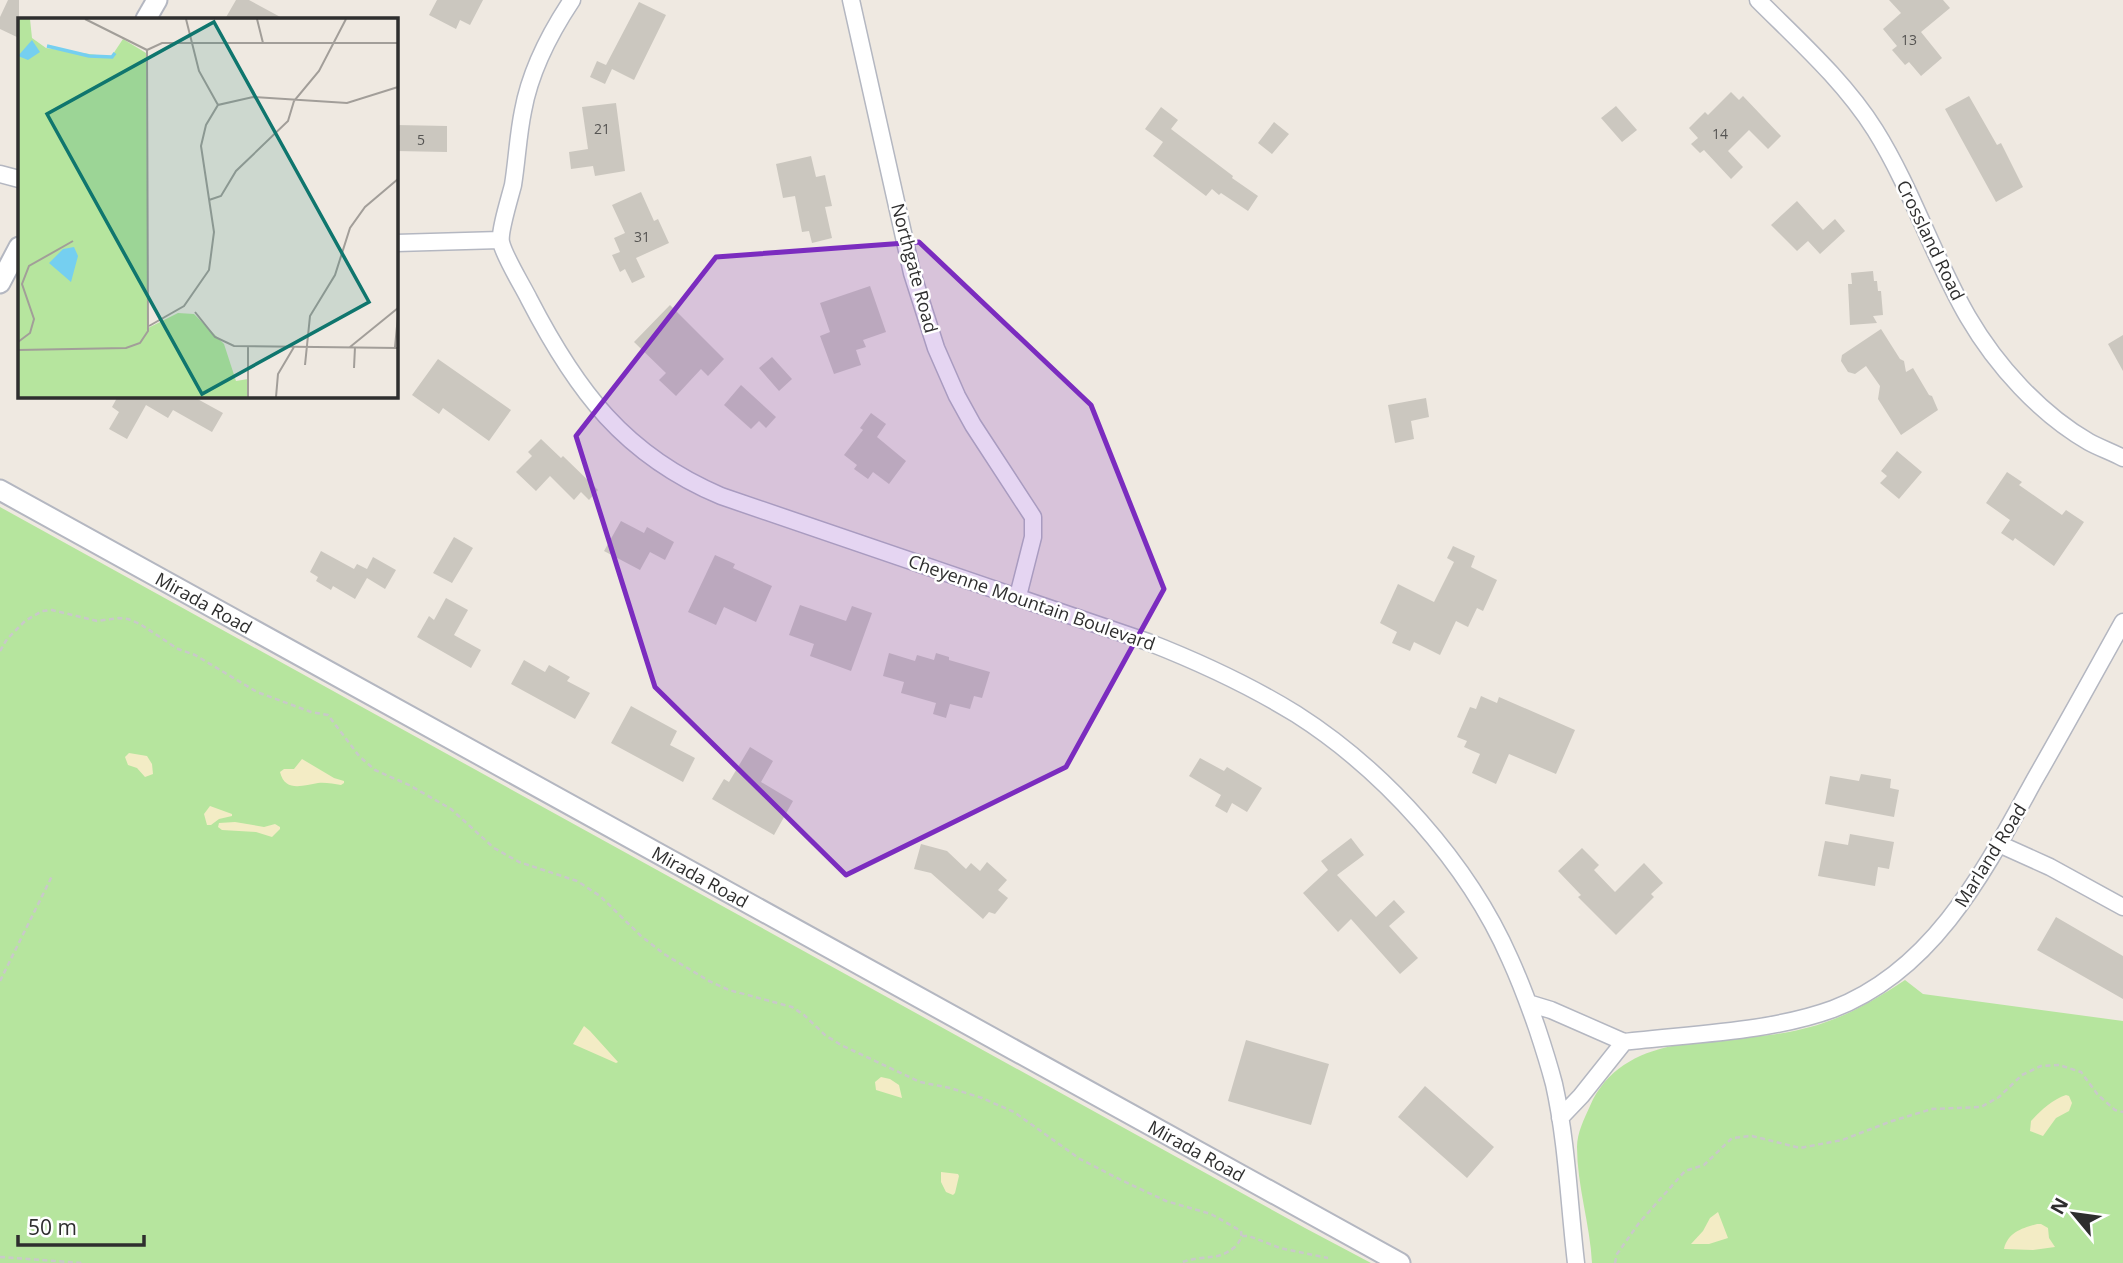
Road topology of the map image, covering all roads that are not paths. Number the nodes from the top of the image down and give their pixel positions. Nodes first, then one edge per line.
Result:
1 (157, 0) edge
2 (572, 0) edge
3 (851, 0) edge
4 (1758, 0) edge
5 (147, 18) edge
6 (0, 174) edge
7 (18, 179) edge
8 (500, 240) junction
9 (397, 243) edge
10 (18, 249) edge
11 (0, 282) edge
12 (2123, 458) edge
13 (0, 490) edge
14 (1018, 596) junction
15 (2123, 622) edge
16 (1999, 844) junction
17 (2123, 907) edge
18 (1528, 1003) junction
19 (1624, 1042) junction
20 (1560, 1118) junction
21 (1400, 1263) edge
22 (1576, 1263) edge

1 - 5 street
2 - 8 street
3 - 14 street, Northgate Road
4 - 12 street, Crossland Road
6 - 7 street
8 - 9 street
8 - 14 street, Cheyenne Mountain Boulevard
10 - 11 street
13 - 21 street, Mirada Road
14 - 18 street, Cheyenne Mountain Boulevard
15 - 16 street, Marland Road
16 - 17 street
16 - 19 street, Marland Road
18 - 19 street
18 - 20 street, Cheyenne Mountain Boulevard
19 - 20 street
20 - 22 street, Cheyenne Mountain Boulevard

